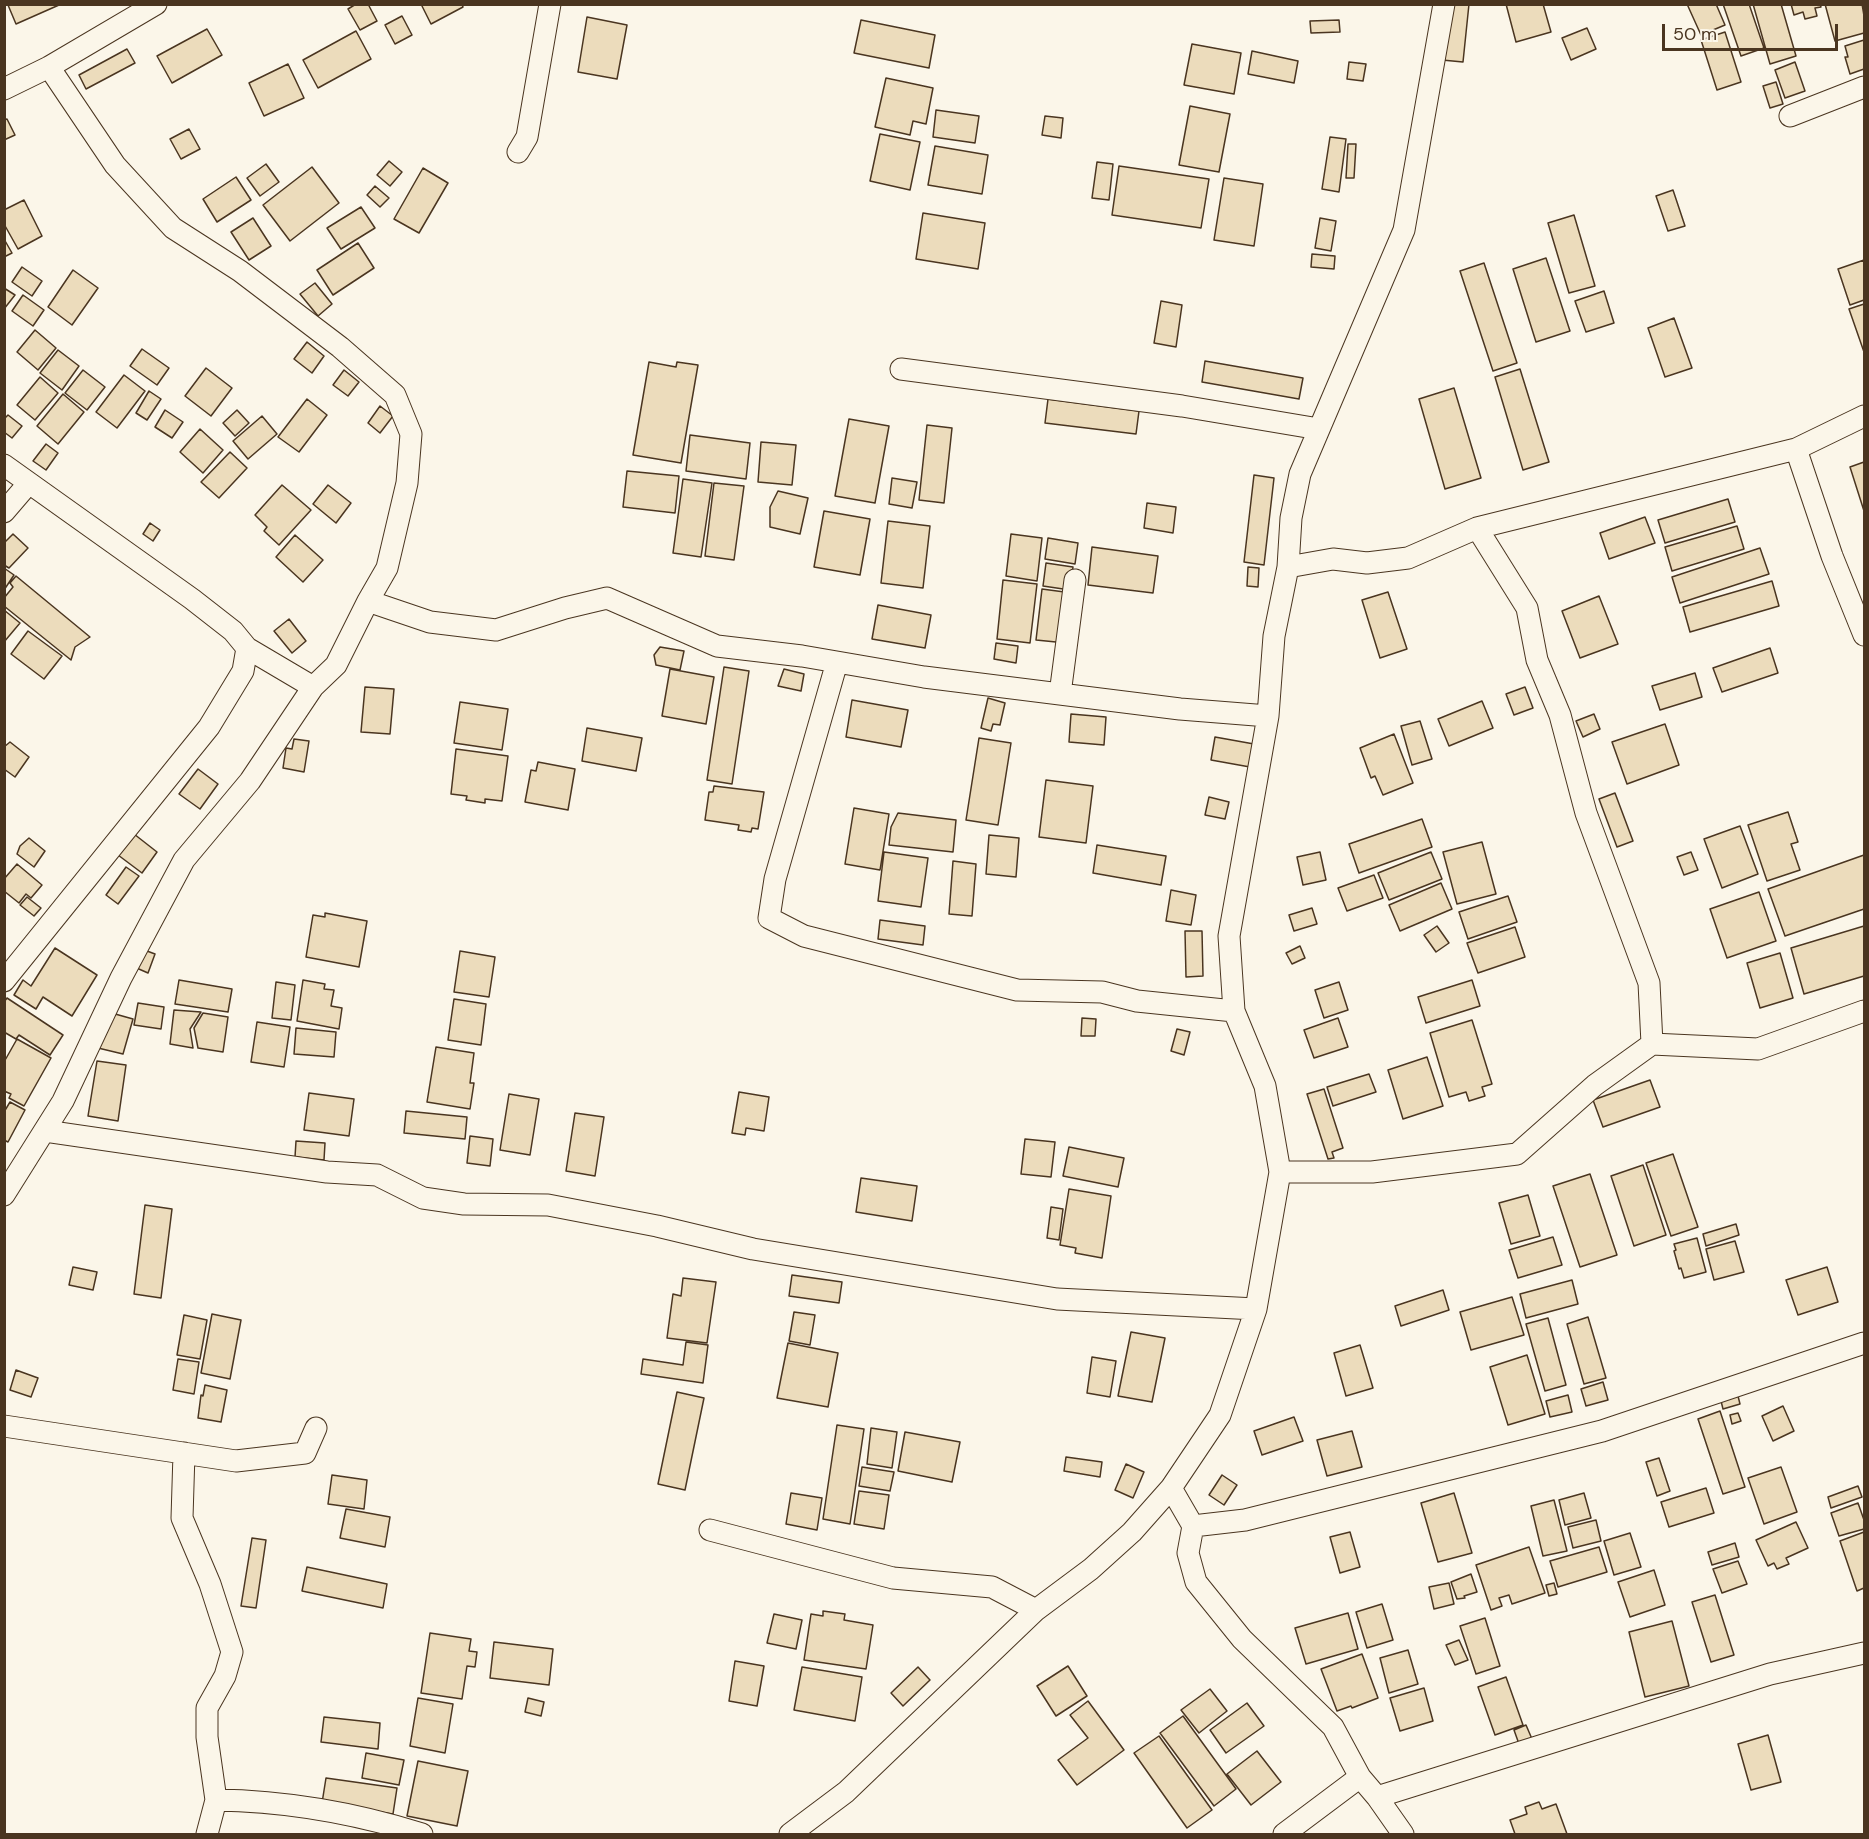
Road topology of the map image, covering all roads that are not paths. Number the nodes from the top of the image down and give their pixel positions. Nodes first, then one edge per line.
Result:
1 (156, 4) edge
2 (550, 4) edge
3 (1444, 4) edge
4 (49, 67) junction
5 (1864, 87) edge
6 (4, 89) edge
7 (1790, 116) dead end
8 (518, 152) dead end
9 (901, 369) dead end
10 (1864, 416) edge
11 (1319, 429) junction
12 (1796, 449) junction
13 (4, 465) edge
14 (28, 484) junction
15 (4, 512) edge
16 (1477, 528) junction
17 (1288, 567) junction
18 (1075, 579) dead end
19 (368, 601) junction
20 (1864, 635) edge
21 (247, 648) junction
22 (837, 662) junction
23 (313, 687) junction
24 (1060, 694) junction
25 (1268, 716) junction
26 (4, 981) edge
27 (1234, 1011) junction
28 (1864, 1011) edge
29 (1652, 1044) junction
30 (45, 1131) junction
31 (1280, 1172) junction
32 (4, 1195) edge
33 (1256, 1309) junction
34 (1864, 1343) edge
35 (4, 1426) edge
36 (316, 1428) dead end
37 (184, 1453) junction
38 (1171, 1488) junction
39 (1193, 1526) junction
40 (710, 1530) dead end
41 (1036, 1610) junction
42 (1864, 1653) edge
43 (1360, 1777) junction
44 (1377, 1797) junction
45 (216, 1800) junction
46 (207, 1834) edge
47 (422, 1834) edge
48 (790, 1834) edge
49 (1284, 1834) edge
50 (1403, 1834) edge

1 - 4 street
2 - 8 street
3 - 11 street
4 - 6 street
4 - 19 street
5 - 7 street
9 - 11 street
10 - 12 street
11 - 17 street
12 - 16 street
12 - 20 street
13 - 14 street
14 - 15 street
14 - 21 street
16 - 17 street
16 - 29 street
17 - 25 street
18 - 24 street
19 - 22 street
19 - 23 street
21 - 23 street
21 - 26 street
22 - 24 street
22 - 27 street
23 - 30 street
24 - 25 street
25 - 27 street
27 - 31 street
28 - 29 street
29 - 31 street
30 - 32 street
30 - 33 street
31 - 33 street
33 - 38 street
34 - 39 street
35 - 37 street
36 - 37 street
37 - 45 street
38 - 39 street
38 - 41 street
39 - 43 street
40 - 41 street
41 - 48 street
42 - 44 street
43 - 44 street
43 - 49 street
44 - 50 street
45 - 46 street
45 - 47 street

